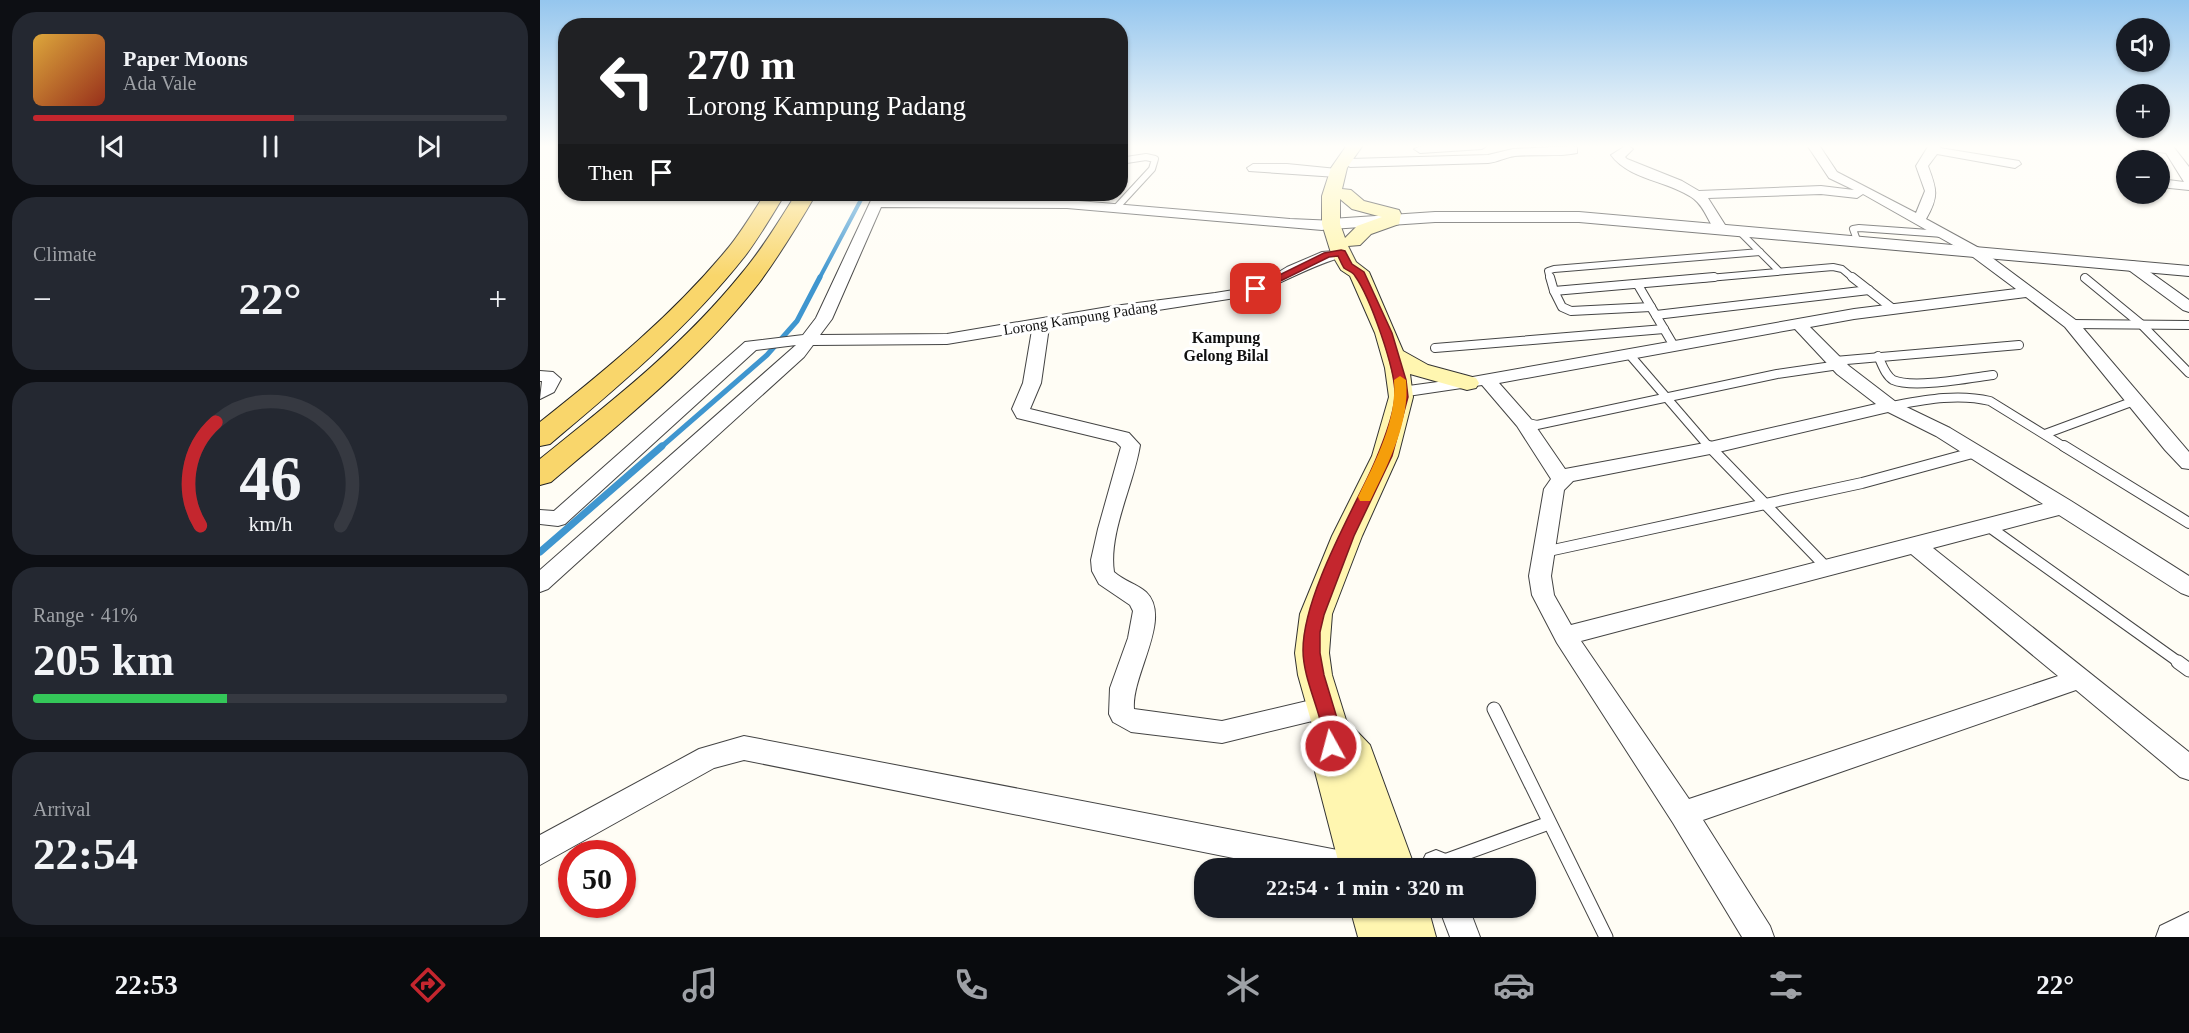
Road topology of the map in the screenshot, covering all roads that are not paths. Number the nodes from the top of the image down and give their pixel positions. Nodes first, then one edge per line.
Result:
1 (1334, 189) edge
2 (1345, 189) edge
3 (1684, 189) edge
4 (1862, 189) edge
5 (1930, 189) edge
6 (1871, 193) junction
7 (1345, 194) junction
8 (1695, 195) junction
9 (771, 201) edge
10 (802, 201) edge
11 (877, 201) edge
12 (973, 201) edge
13 (1071, 201) edge
14 (1122, 201) edge
15 (1068, 204) junction
16 (1116, 208) junction
17 (1392, 217) junction
18 (1919, 220) junction
19 (1341, 228) junction
20 (1720, 228) junction
21 (1738, 230) junction
22 (1944, 234) junction
23 (1857, 240) junction
24 (1974, 250) junction
25 (1760, 252) junction
26 (2131, 265) junction
27 (2189, 271) edge
28 (1779, 272) junction
29 (2085, 278) dead end
30 (1638, 285) junction
31 (1869, 290) junction
32 (1554, 291) junction
33 (2030, 292) junction
34 (1651, 307) junction
35 (2189, 307) edge
36 (1893, 309) junction
37 (1656, 315) junction
38 (1041, 324) junction
39 (1799, 324) junction
40 (2071, 324) junction
41 (2141, 324) junction
42 (2189, 325) edge
43 (1664, 329) junction
44 (802, 340) junction
45 (2019, 345) dead end
46 (1674, 346) junction
47 (1435, 348) dead end
48 (1629, 354) junction
49 (1394, 356) junction
50 (1878, 357) junction
51 (1837, 363) junction
52 (2189, 373) edge
53 (1993, 375) dead end
54 (540, 376) edge
55 (1477, 381) junction
56 (1401, 392) junction
57 (540, 394) edge
58 (1666, 397) junction
59 (2134, 401) junction
60 (1890, 406) junction
61 (1524, 422) junction
62 (2045, 434) junction
63 (540, 436) edge
64 (1710, 448) junction
65 (1977, 452) junction
66 (2189, 463) edge
67 (540, 475) edge
68 (1561, 479) junction
69 (1766, 505) junction
70 (2064, 506) junction
71 (549, 518) edge
72 (2189, 523) edge
73 (1988, 526) junction
74 (1915, 545) junction
75 (1544, 552) junction
76 (1828, 568) junction
77 (540, 583) edge
78 (2189, 587) edge
79 (1565, 636) junction
80 (2189, 670) edge
81 (2079, 680) junction
82 (1494, 709) dead end
83 (1328, 718) junction
84 (2189, 768) edge
85 (1683, 814) junction
86 (1549, 823) junction
87 (540, 851) edge
88 (1302, 858) edge
89 (1357, 858) edge
90 (1392, 858) edge
91 (1454, 858) edge
92 (1374, 918) edge
93 (1410, 918) edge
94 (1458, 918) edge
95 (2189, 927) edge
96 (1379, 937) edge
97 (1415, 937) edge
98 (1465, 937) edge
99 (1606, 937) edge
100 (1759, 937) edge
101 (2171, 937) edge

1 - 19 main road
2 - 7 main road
3 - 8 street
4 - 6 street
5 - 18 street
6 - 8 street
6 - 18 street
7 - 17 main road
7 - 19 main road
8 - 20 street
9 - 63 main road
10 - 67 main road
11 - 44 street
12 - 15 street
13 - 15 lane
14 - 16 lane
15 - 16 street
16 - 19 street
17 - 19 street
17 - 19 main road
17 - 20 street
18 - 22 street
19 - 38 street, Lorong Kampung Padang
19 - 49 main road
20 - 21 street
21 - 23 street
21 - 25 lane
22 - 23 lane
22 - 24 street
23 - 24 street
24 - 26 street
24 - 33 street
25 - 28 lane
25 - 32 lane
26 - 27 street
26 - 35 street
28 - 30 lane
28 - 31 lane
29 - 41 lane
30 - 32 lane
30 - 34 lane
31 - 36 lane
31 - 37 lane
32 - 34 lane
33 - 36 street
33 - 40 street
34 - 37 lane
36 - 39 street
37 - 43 lane
38 - 44 street, Lorong Kampung Padang
38 - 83 street
39 - 46 street
39 - 51 street
40 - 41 lane
40 - 59 street
41 - 42 lane
41 - 52 lane
43 - 46 lane
43 - 47 lane
44 - 71 street, Lorong Kampung Padang
44 - 77 street
45 - 50 lane
46 - 48 street
48 - 55 street
48 - 58 lane
49 - 55 main road
49 - 56 main road
50 - 51 lane
50 - 53 lane
51 - 58 lane
51 - 60 street
54 - 57 street
55 - 56 street
55 - 61 street
56 - 83 main road
58 - 61 lane
58 - 64 lane
59 - 62 lane
59 - 66 street
60 - 62 lane
60 - 64 street
60 - 65 street
61 - 68 street
62 - 72 lane
64 - 68 street
64 - 69 lane
65 - 69 lane
65 - 70 street
68 - 75 street
69 - 75 lane
69 - 76 lane
70 - 73 street
70 - 78 street
73 - 74 street
73 - 80 lane
74 - 76 street
74 - 81 street
75 - 79 street
76 - 79 street
79 - 85 street
81 - 84 street
81 - 85 street
82 - 86 lane
83 - 89 main road
83 - 90 main road
85 - 100 street
86 - 91 lane
86 - 99 lane
87 - 88 street
92 - 96 main road
93 - 97 main road
94 - 98 street
95 - 101 street

